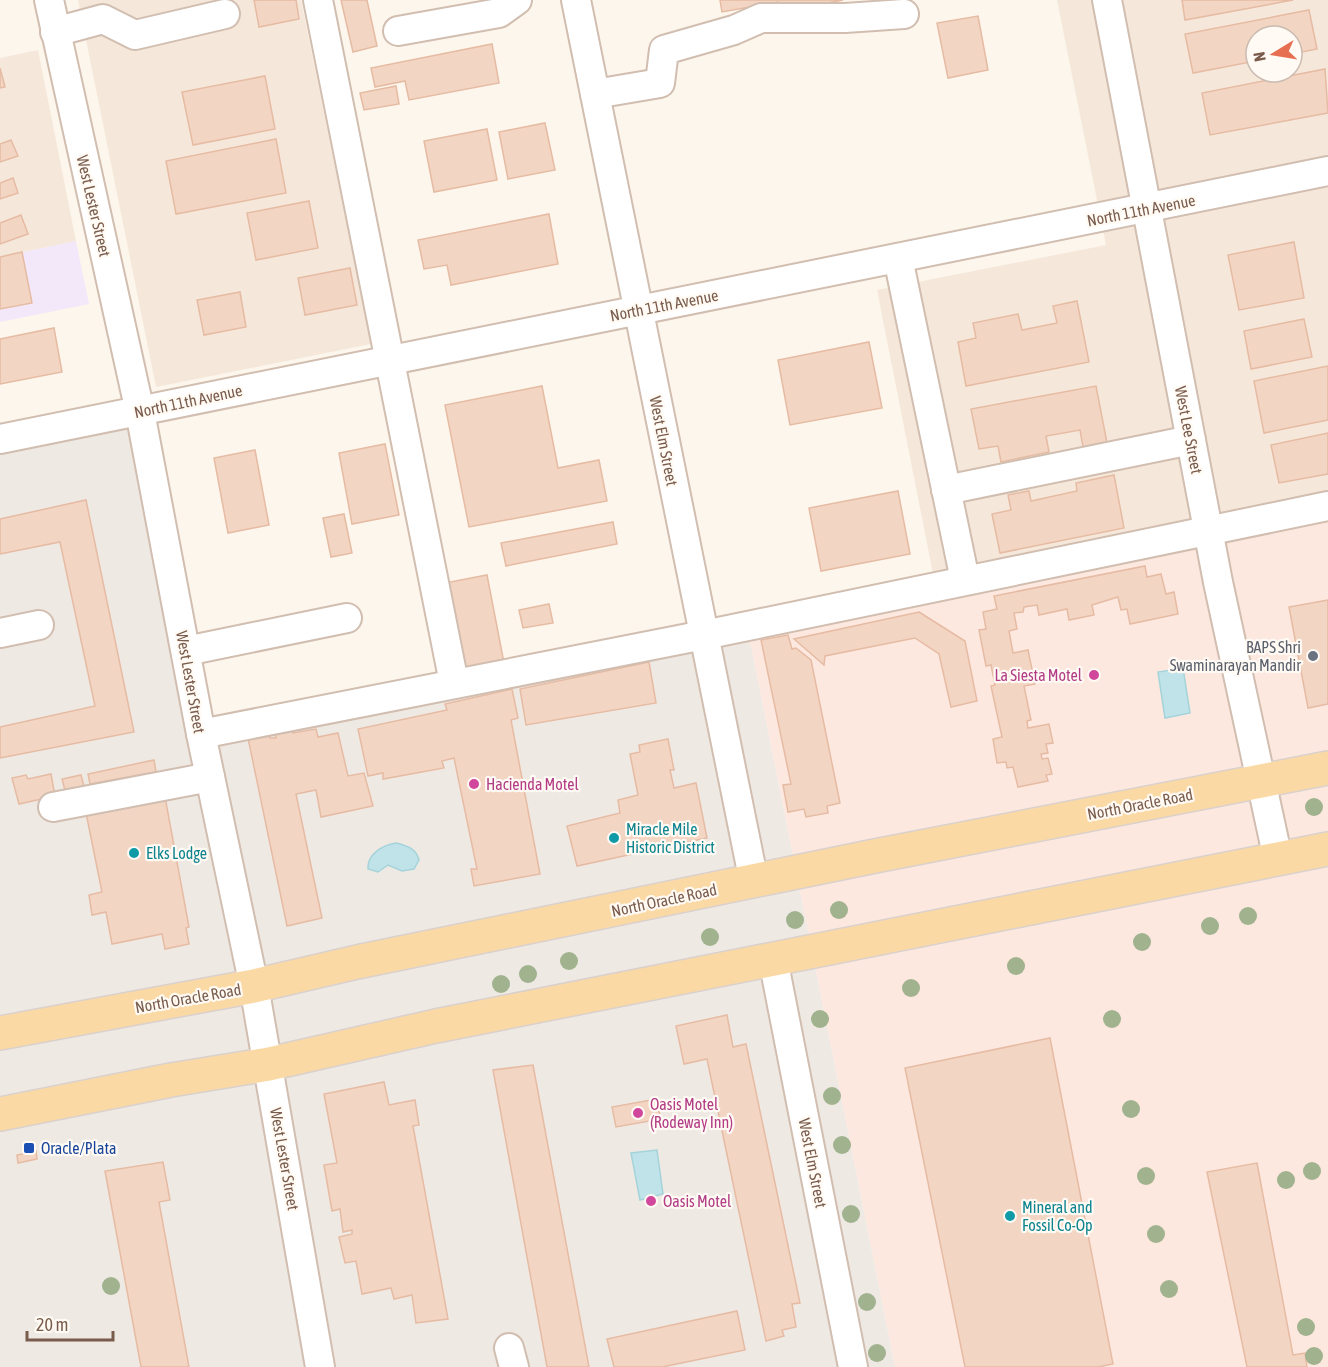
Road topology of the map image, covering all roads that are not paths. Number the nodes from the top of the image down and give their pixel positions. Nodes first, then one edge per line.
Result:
1 (49, 0) edge
2 (318, 0) edge
3 (517, 0) edge
4 (576, 0) edge
5 (1107, 0) edge
6 (225, 14) dead end
7 (904, 14) dead end
8 (55, 32) junction
9 (398, 32) dead end
10 (595, 94) junction
11 (1328, 171) edge
12 (1147, 208) junction
13 (898, 258) junction
14 (638, 310) junction
15 (389, 360) junction
16 (140, 412) junction
17 (0, 439) edge
18 (1191, 440) junction
19 (946, 490) junction
20 (1328, 506) edge
21 (1208, 530) junction
22 (965, 580) junction
23 (347, 618) dead end
24 (39, 625) dead end
25 (0, 633) edge
26 (704, 635) junction
27 (186, 651) junction
28 (454, 683) junction
29 (201, 734) junction
30 (1328, 768) edge
31 (210, 777) junction
32 (1261, 781) junction
33 (53, 807) dead end
34 (1328, 849) edge
35 (1278, 859) junction
36 (754, 882) junction
37 (773, 959) junction
38 (254, 986) junction
39 (0, 1033) edge
40 (269, 1064) junction
41 (0, 1114) edge
42 (320, 1367) edge
43 (853, 1367) edge

1 - 8 street, West Lester Street
2 - 15 street
3 - 9 street
4 - 10 street, West Elm Street
5 - 12 street, West Lee Street
6 - 8 street
7 - 10 street
8 - 16 street, West Lester Street
10 - 14 street, West Elm Street
11 - 12 street, North 11th Avenue
12 - 13 street, North 11th Avenue
12 - 18 street, West Lee Street
13 - 14 street, North 11th Avenue
13 - 19 street
14 - 15 street, North 11th Avenue
14 - 26 street, West Elm Street
15 - 16 street, North 11th Avenue
15 - 28 street
16 - 17 street, North 11th Avenue
16 - 27 street, West Lester Street
18 - 19 street
18 - 21 street, West Lee Street
19 - 22 street
20 - 21 street
21 - 22 street
21 - 32 street, West Lee Street
22 - 26 street
23 - 27 street
24 - 25 street
26 - 28 street
26 - 36 street, West Elm Street
27 - 29 street, West Lester Street
28 - 29 street
29 - 31 street, West Lester Street
30 - 32 main road, North Oracle Road
31 - 33 street
31 - 38 street, West Lester Street
32 - 35 street, West Lee Street
32 - 36 main road, North Oracle Road
34 - 35 main road
35 - 37 main road
36 - 38 main road, North Oracle Road
37 - 40 main road
37 - 43 street, West Elm Street
38 - 39 main road, North Oracle Road
38 - 40 street, West Lester Street
40 - 41 main road
40 - 42 street, West Lester Street

